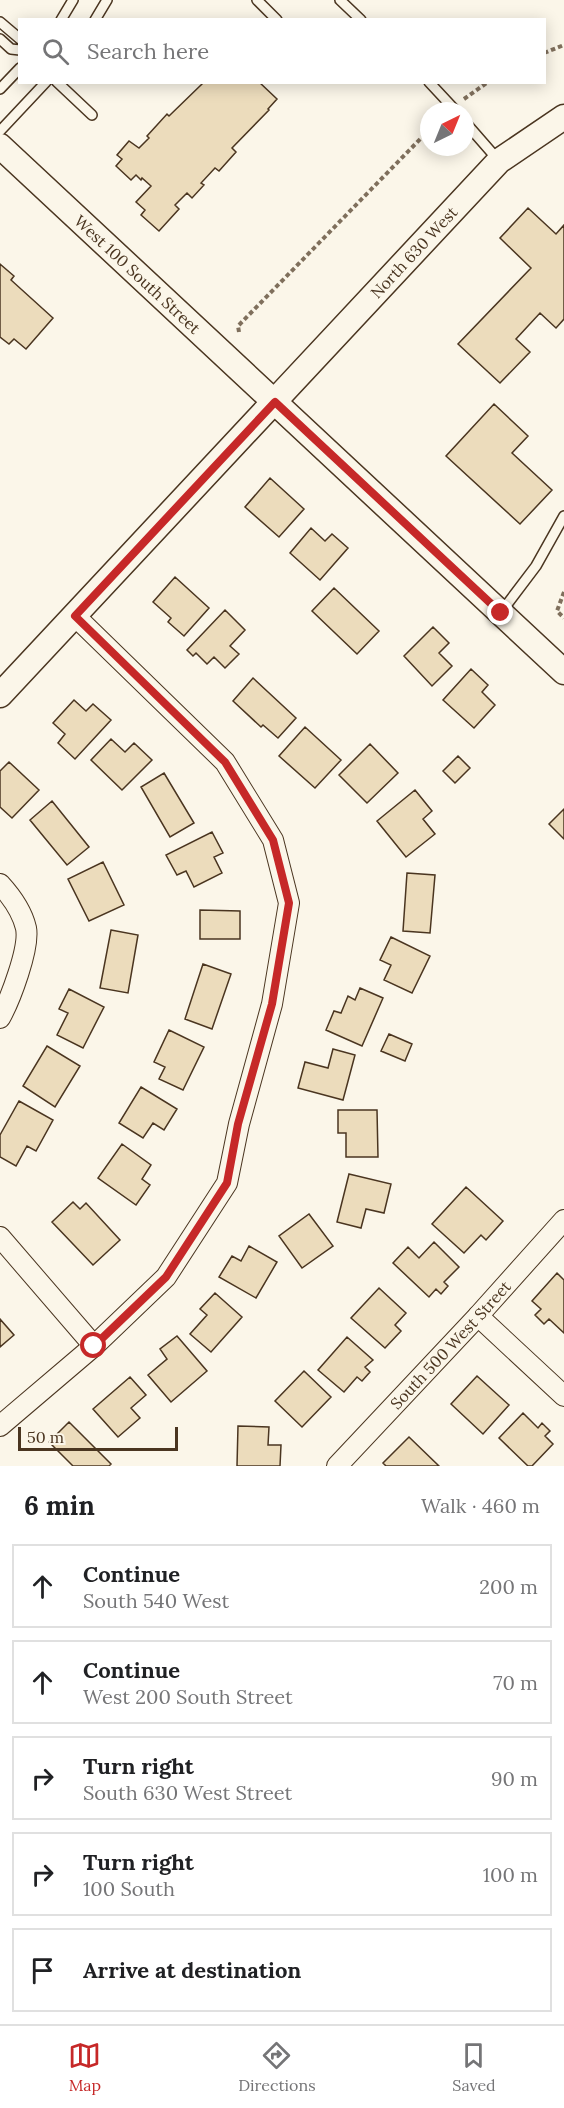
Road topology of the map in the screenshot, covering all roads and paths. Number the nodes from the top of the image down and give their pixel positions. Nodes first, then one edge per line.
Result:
1 (73, 0) edge
2 (107, 0) edge
3 (257, 0) edge
4 (340, 0) edge
5 (62, 18) edge
6 (96, 18) edge
7 (275, 18) edge
8 (359, 18) edge
9 (0, 22) edge
10 (18, 37) edge
11 (0, 39) edge
12 (564, 45) edge
13 (18, 50) edge
14 (546, 52) edge
15 (18, 70) edge
16 (44, 84) edge
17 (59, 84) edge
18 (431, 84) edge
19 (485, 84) edge
20 (0, 89) edge
21 (471, 94) dead end
22 (448, 102) edge
23 (92, 115) dead end
24 (564, 117) edge
25 (0, 131) edge
26 (474, 132) edge
27 (420, 139) edge
28 (0, 146) edge
29 (499, 161) junction
30 (239, 332) dead end
31 (275, 402) junction
32 (564, 516) edge
33 (564, 592) edge
34 (501, 613) junction
35 (75, 616) junction
36 (564, 618) edge
37 (564, 672) edge
38 (0, 695) edge
39 (0, 884) edge
40 (0, 1018) edge
41 (564, 1220) edge
42 (0, 1237) edge
43 (478, 1316) junction
44 (94, 1346) junction
45 (564, 1396) edge
46 (0, 1426) edge
47 (337, 1466) edge

1 - 5 lane
2 - 6 lane
3 - 7 lane
4 - 8 lane
9 - 10 lane
11 - 13 lane
12 - 14 path
15 - 20 lane
16 - 25 lane
17 - 23 lane
18 - 22 lane
19 - 21 path
24 - 29 street, North 630 West
26 - 29 lane
27 - 30 path
28 - 31 street, West 100 South Street
29 - 31 street, North 630 West
31 - 34 street, West 100 South Street
31 - 35 street, North 630 West
32 - 34 lane
33 - 36 path
34 - 37 street, West 100 South Street
35 - 38 street, North 630 West
35 - 44 street
39 - 40 street
41 - 43 street, South 500 West Street
42 - 44 street
43 - 45 street
43 - 47 street, South 500 West Street
44 - 46 street

